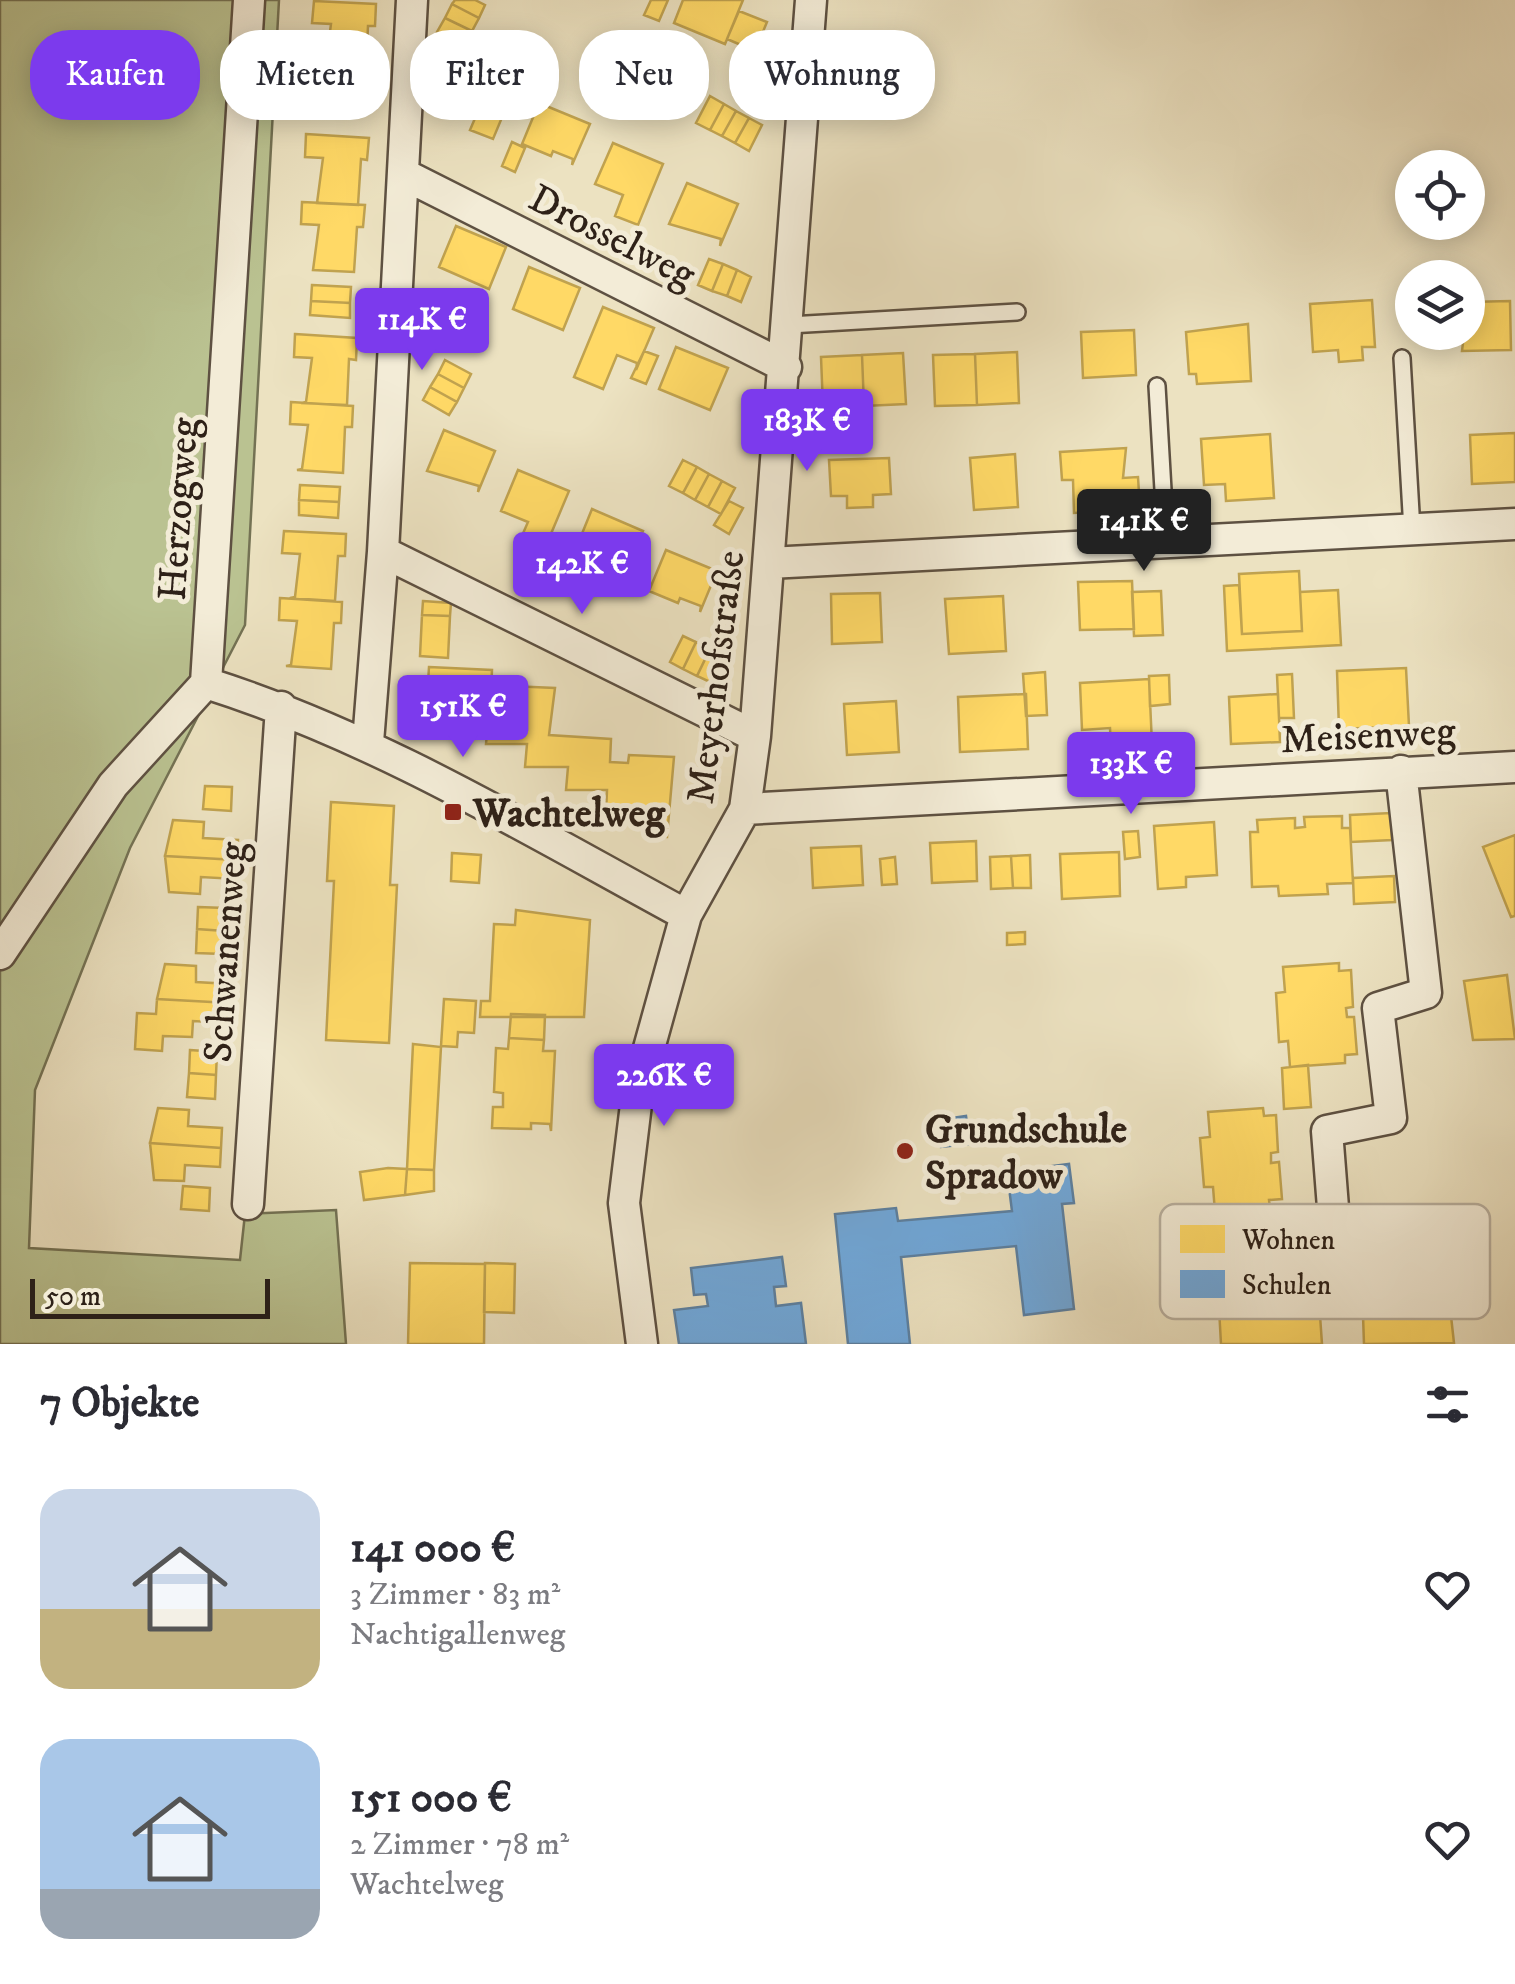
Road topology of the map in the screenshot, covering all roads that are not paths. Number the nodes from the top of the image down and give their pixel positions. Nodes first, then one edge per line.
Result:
1 (249, 0) edge
2 (412, 0) edge
3 (811, 0) edge
4 (403, 174) junction
5 (1017, 312) dead end
6 (789, 325) junction
7 (1402, 358) dead end
8 (786, 368) junction
9 (1157, 386) dead end
10 (1515, 524) edge
11 (1412, 530) junction
12 (1166, 542) junction
13 (382, 552) junction
14 (770, 562) junction
15 (206, 683) junction
16 (281, 706) junction
17 (755, 736) junction
18 (368, 742) junction
19 (1515, 767) edge
20 (1402, 771) junction
21 (745, 810) junction
22 (686, 914) junction
23 (0, 954) edge
24 (248, 1204) dead end
25 (1333, 1204) edge
26 (642, 1344) edge

1 - 15 street, Herzogweg
2 - 4 street
3 - 6 street, Meyerhofstraße
4 - 8 street, Drosselweg
4 - 13 street
5 - 6 lane
6 - 8 street, Meyerhofstraße
7 - 11 lane
8 - 14 street, Meyerhofstraße
9 - 12 lane
10 - 11 street
11 - 12 street
12 - 14 street
13 - 17 street
13 - 18 street
14 - 17 street, Meyerhofstraße
15 - 16 street
15 - 23 street
16 - 18 street
16 - 24 street, Schwanenweg
17 - 21 street, Meyerhofstraße
18 - 22 street
19 - 20 street, Meisenweg
20 - 21 street, Meisenweg
20 - 25 street
21 - 22 street, Meyerhofstraße
22 - 26 street, Meyerhofstraße

